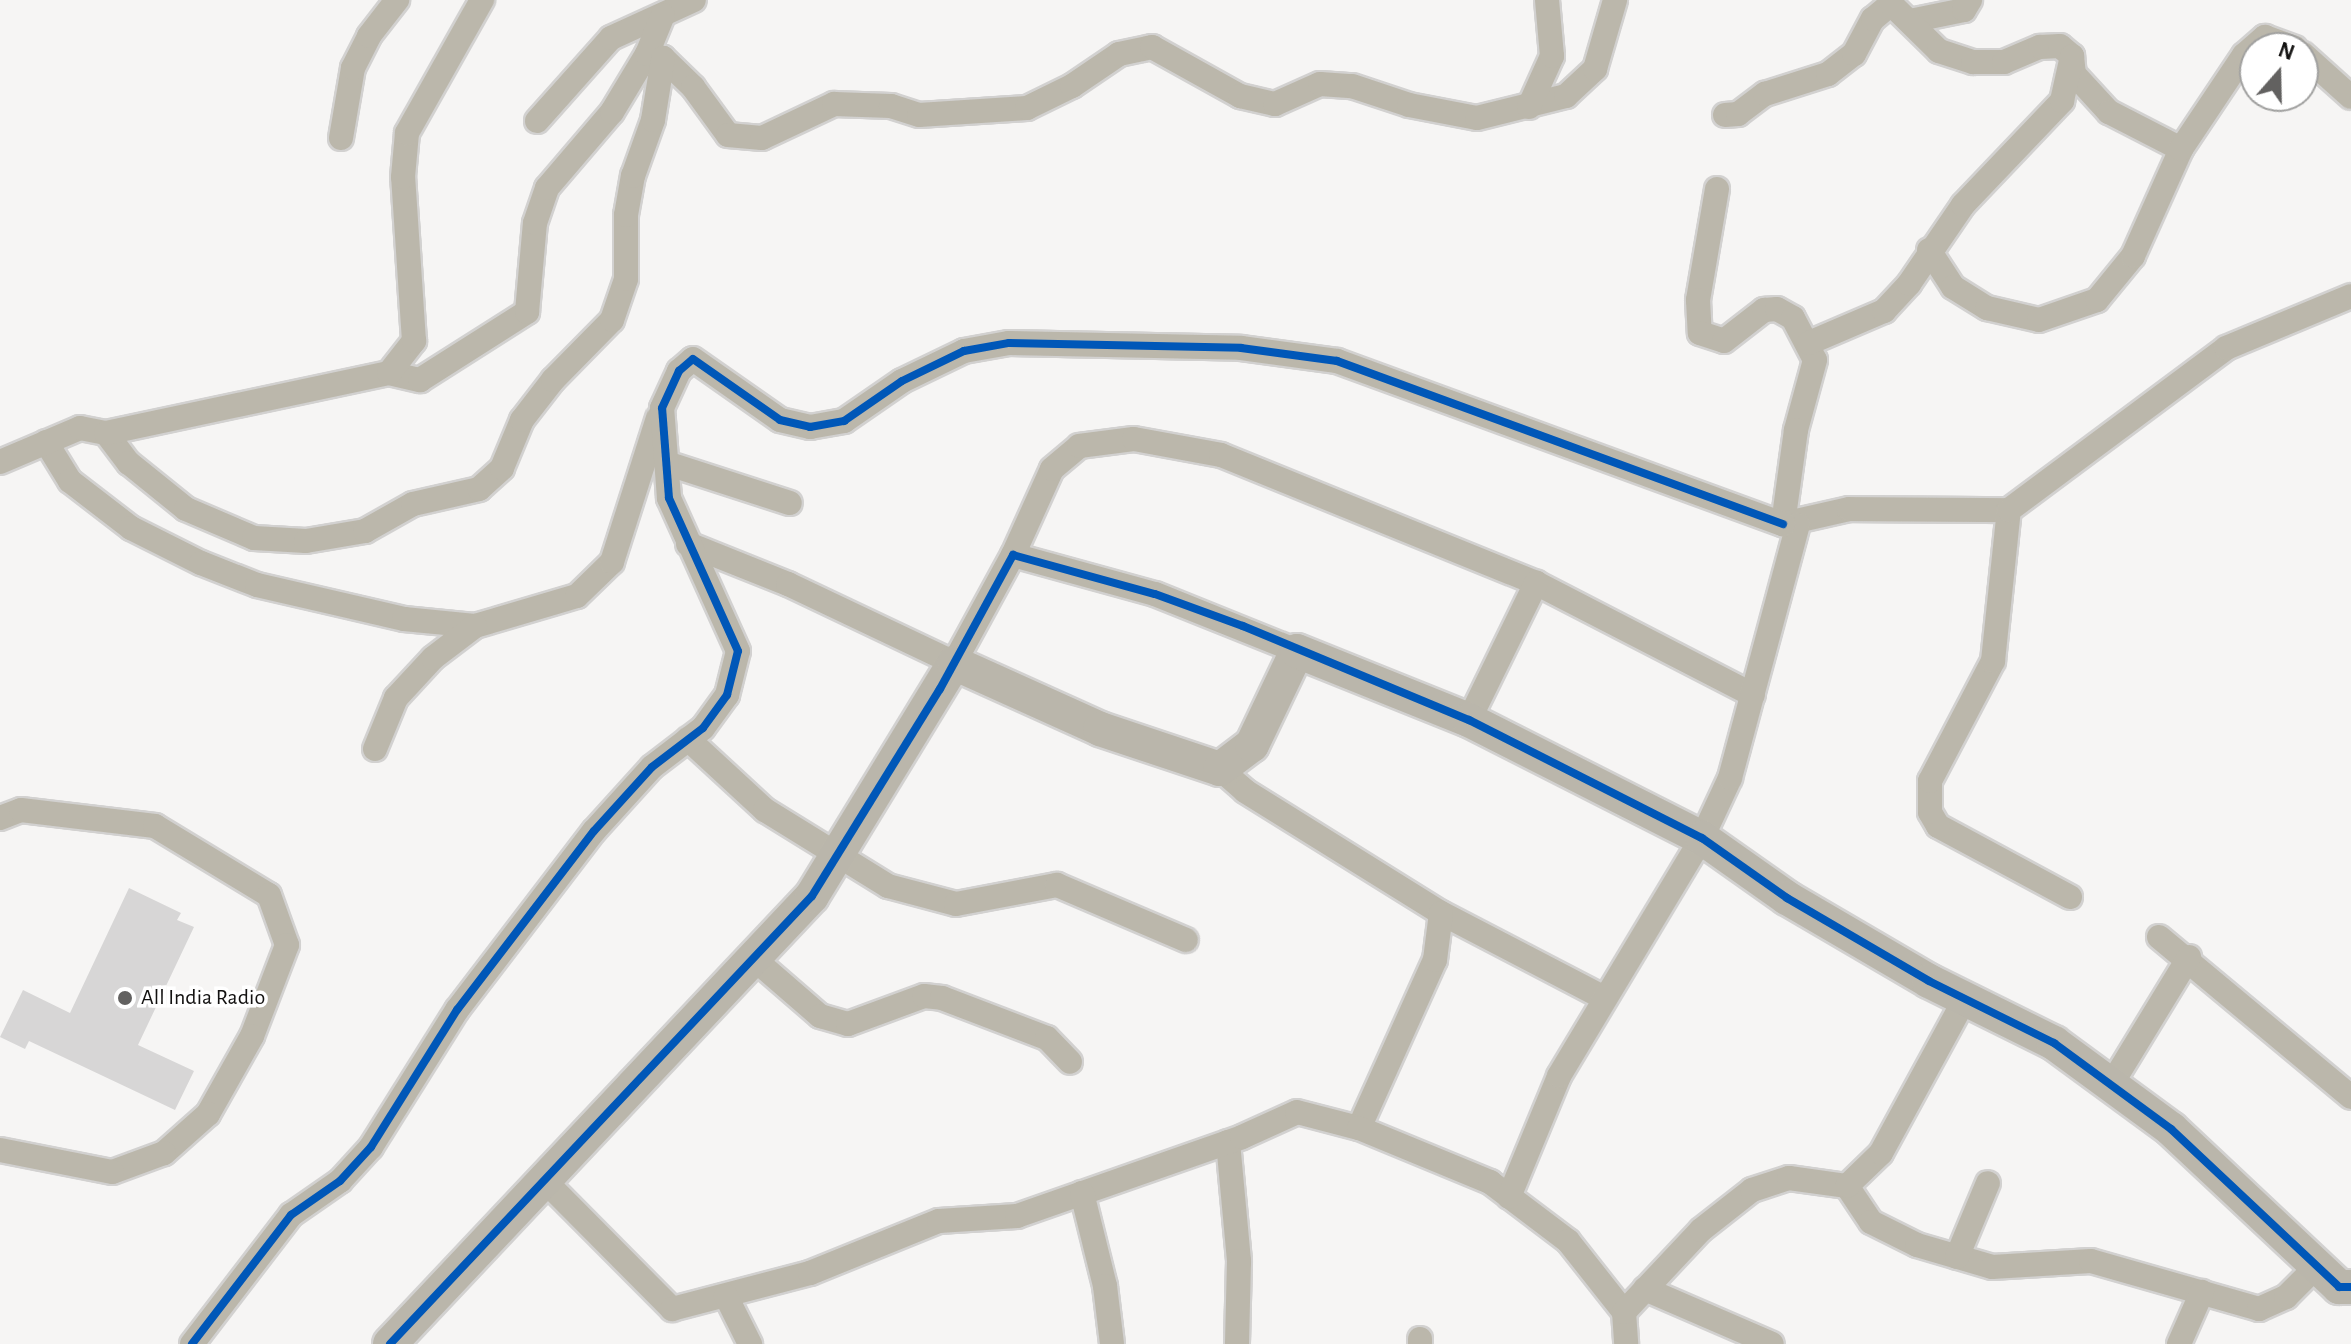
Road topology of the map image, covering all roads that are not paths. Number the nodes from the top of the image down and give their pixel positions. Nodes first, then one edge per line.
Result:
1 (397, 0) edge
2 (482, 0) edge
3 (694, 0) edge
4 (1547, 0) edge
5 (1615, 0) edge
6 (1970, 0) edge
7 (663, 15) junction
8 (1910, 21) junction
9 (655, 56) junction
10 (2072, 56) junction
11 (2239, 62) edge
12 (2319, 68) edge
13 (2351, 97) edge
14 (1529, 107) junction
15 (1725, 115) dead end
16 (537, 121) dead end
17 (341, 138) dead end
18 (2181, 149) junction
19 (1717, 189) dead end
20 (1929, 250) junction
21 (2351, 296) edge
22 (1809, 343) junction
23 (389, 373) junction
24 (662, 408) junction
25 (106, 433) junction
26 (46, 442) junction
27 (0, 462) edge
28 (666, 463) junction
29 (790, 503) dead end
30 (2009, 510) junction
31 (1790, 524) junction
32 (688, 544) junction
33 (1013, 555) junction
34 (1536, 583) junction
35 (475, 626) junction
36 (1297, 651) junction
37 (954, 663) junction
38 (1753, 695) junction
39 (1469, 720) junction
40 (688, 739) junction
41 (375, 749) dead end
42 (1220, 769) junction
43 (0, 818) edge
44 (1702, 838) junction
45 (836, 858) junction
46 (2070, 897) dead end
47 (1441, 913) junction
48 (2159, 937) dead end
49 (1186, 940) dead end
50 (2189, 957) junction
51 (753, 958) junction
52 (1604, 998) junction
53 (1965, 999) junction
54 (1070, 1062) dead end
55 (2111, 1085) junction
56 (2351, 1097) edge
57 (1359, 1128) junction
58 (1228, 1142) junction
59 (0, 1150) edge
60 (544, 1180) junction
61 (1988, 1183) dead end
62 (1847, 1186) junction
63 (1082, 1193) junction
64 (1509, 1197) junction
65 (1957, 1257) junction
66 (2317, 1266) junction
67 (2351, 1287) edge
68 (1645, 1289) junction
69 (2202, 1292) junction
70 (726, 1296) junction
71 (1624, 1312) junction
72 (192, 1344) edge
73 (390, 1344) edge
74 (750, 1344) edge
75 (1112, 1344) edge
76 (1237, 1344) edge
77 (1626, 1344) edge
78 (1772, 1344) edge
79 (2179, 1344) edge

1 - 17 street
2 - 23 street
3 - 7 street
4 - 14 street
5 - 14 street
6 - 8 street
7 - 9 street
7 - 16 street
8 - 10 street
8 - 15 street
9 - 14 street
9 - 23 street
9 - 25 street
10 - 18 street
10 - 20 street
11 - 18 street
12 - 13 street
18 - 20 street
19 - 22 street
20 - 22 street
21 - 30 street
22 - 31 street
23 - 25 street
24 - 28 street
24 - 31 street
24 - 35 street
25 - 26 street
26 - 27 street
26 - 35 street
28 - 29 street
28 - 32 street
30 - 31 street
30 - 46 street
31 - 38 street
32 - 37 street
32 - 40 street
33 - 34 street
33 - 36 street
33 - 37 street
34 - 38 street
34 - 39 street
35 - 41 street
36 - 39 street
36 - 42 street
37 - 42 street
37 - 45 street
38 - 44 street
39 - 44 street
40 - 45 street
40 - 72 street
42 - 47 street
43 - 59 street
44 - 52 street
44 - 53 street
45 - 49 street
45 - 51 street
47 - 52 street
47 - 57 street
48 - 50 street
50 - 55 street
50 - 56 street
51 - 54 street
51 - 60 street
52 - 64 street
53 - 55 street
53 - 62 street
55 - 66 street
57 - 58 street
57 - 64 street
58 - 63 street
58 - 76 street
60 - 70 street
60 - 73 street
61 - 65 street
62 - 65 street
62 - 68 street
63 - 70 street
63 - 75 street
64 - 71 street
65 - 69 street
66 - 67 street
66 - 69 street
68 - 71 street
68 - 78 street
69 - 79 street
70 - 74 street
71 - 77 street

